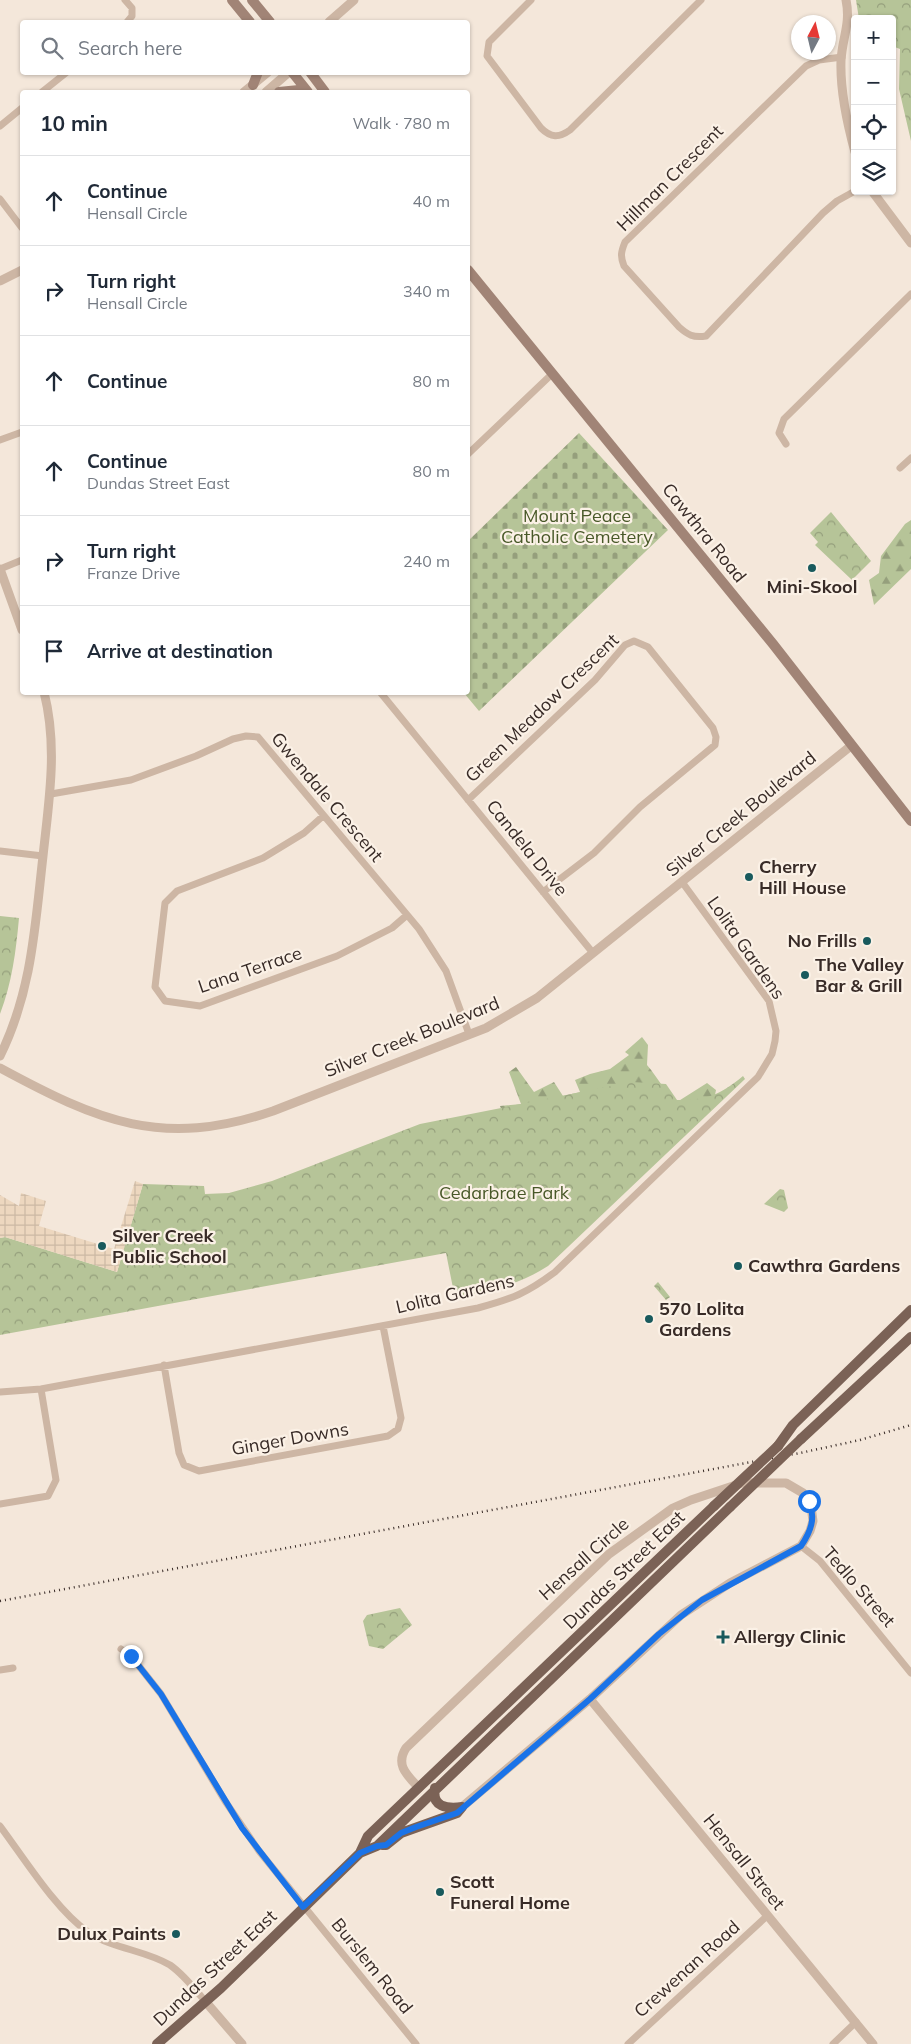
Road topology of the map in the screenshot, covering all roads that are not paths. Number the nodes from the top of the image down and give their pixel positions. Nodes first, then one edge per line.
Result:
1 (125, 0) edge
2 (232, 0) edge
3 (252, 0) edge
4 (354, 0) edge
5 (531, 0) edge
6 (701, 0) edge
7 (846, 0) edge
8 (129, 20) edge
9 (248, 20) edge
10 (269, 20) edge
11 (334, 20) edge
12 (842, 58) junction
13 (63, 75) edge
14 (257, 75) edge
15 (265, 75) edge
16 (286, 75) edge
17 (293, 75) edge
18 (312, 75) edge
19 (253, 85) junction
20 (44, 90) edge
21 (247, 90) edge
22 (268, 90) edge
23 (306, 90) edge
24 (324, 90) edge
25 (20, 110) edge
26 (0, 126) edge
27 (854, 150) edge
28 (851, 193) edge
29 (875, 195) edge
30 (0, 200) edge
31 (20, 225) edge
32 (911, 243) edge
33 (20, 271) edge
34 (470, 272) edge
35 (0, 281) edge
36 (911, 294) edge
37 (553, 373) junction
38 (20, 433) edge
39 (0, 440) edge
40 (786, 444) dead end
41 (470, 452) edge
42 (911, 458) edge
43 (900, 468) dead end
44 (20, 561) edge
45 (0, 569) edge
46 (20, 624) edge
47 (45, 695) edge
48 (382, 695) edge
49 (852, 745) junction
50 (51, 794) junction
51 (468, 800) junction
52 (323, 816) junction
53 (911, 821) edge
54 (0, 851) edge
55 (43, 856) junction
56 (682, 882) junction
57 (543, 892) junction
58 (407, 915) junction
59 (593, 953) junction
60 (470, 1034) junction
61 (0, 1056) edge
62 (0, 1068) edge
63 (911, 1310) edge
64 (383, 1326) junction
65 (911, 1337) edge
66 (164, 1365) junction
67 (41, 1389) junction
68 (0, 1392) edge
69 (0, 1504) edge
70 (801, 1546) junction
71 (121, 1649) dead end
72 (13, 1668) dead end
73 (0, 1670) edge
74 (911, 1672) edge
75 (590, 1699) junction
76 (419, 1788) junction
77 (435, 1788) junction
78 (462, 1807) junction
79 (0, 1826) edge
80 (377, 1846) junction
81 (360, 1853) junction
82 (303, 1907) junction
83 (767, 1916) junction
84 (205, 2001) junction
85 (856, 2022) junction
86 (157, 2044) edge
87 (242, 2044) edge
88 (416, 2044) edge
89 (628, 2044) edge
90 (833, 2044) edge
91 (874, 2044) edge

1 - 8 street
2 - 9 main road
3 - 10 main road
4 - 11 street
5 - 6 street
7 - 12 street
12 - 27 street
12 - 28 street, Hillman Crescent
13 - 20 street
14 - 19 main road
15 - 19 street
16 - 22 street
17 - 23 main road
18 - 24 main road
19 - 21 street
25 - 26 street
29 - 32 street
30 - 31 street
33 - 35 street
34 - 37 main road, Cawthra Road
36 - 40 street
37 - 41 street
37 - 49 main road, Cawthra Road
38 - 39 street
42 - 43 street
44 - 45 street
45 - 46 street
47 - 50 street
48 - 51 street, Candela Drive
49 - 53 main road, Cawthra Road
49 - 56 street, Silver Creek Boulevard
50 - 52 street, Gwendale Crescent
50 - 55 street
51 - 57 street, Candela Drive
51 - 57 street, Green Meadow Crescent
52 - 58 street, Gwendale Crescent
52 - 58 street, Lana Terrace
54 - 55 street
55 - 61 street
56 - 59 street, Silver Creek Boulevard
56 - 64 street, Lolita Gardens
57 - 59 street, Candela Drive
58 - 60 street, Gwendale Crescent
59 - 60 street, Silver Creek Boulevard
60 - 62 street, Silver Creek Boulevard
63 - 76 main road, Dundas Street East, bridge
64 - 66 street, Lolita Gardens
64 - 66 street, Ginger Downs
65 - 77 main road, Dundas Street East, bridge
66 - 67 street, Lolita Gardens
67 - 68 street, Lolita Gardens
67 - 69 street
70 - 74 street, Tedlo Street
70 - 75 street
70 - 76 street, Hensall Circle
71 - 82 street, Burslem Road
72 - 73 street
75 - 78 street
75 - 83 street, Hensall Street
76 - 81 main road, Dundas Street East
77 - 78 main road
77 - 80 main road, Dundas Street East
78 - 80 main road
79 - 84 street
80 - 81 main road, Dundas Street East
81 - 82 main road, Dundas Street East
82 - 84 main road, Dundas Street East
82 - 88 street, Burslem Road
83 - 85 street, Hensall Street
83 - 89 street, Crewenan Road
84 - 86 main road, Dundas Street East
84 - 87 street
85 - 90 street
85 - 91 street, Hensall Street

